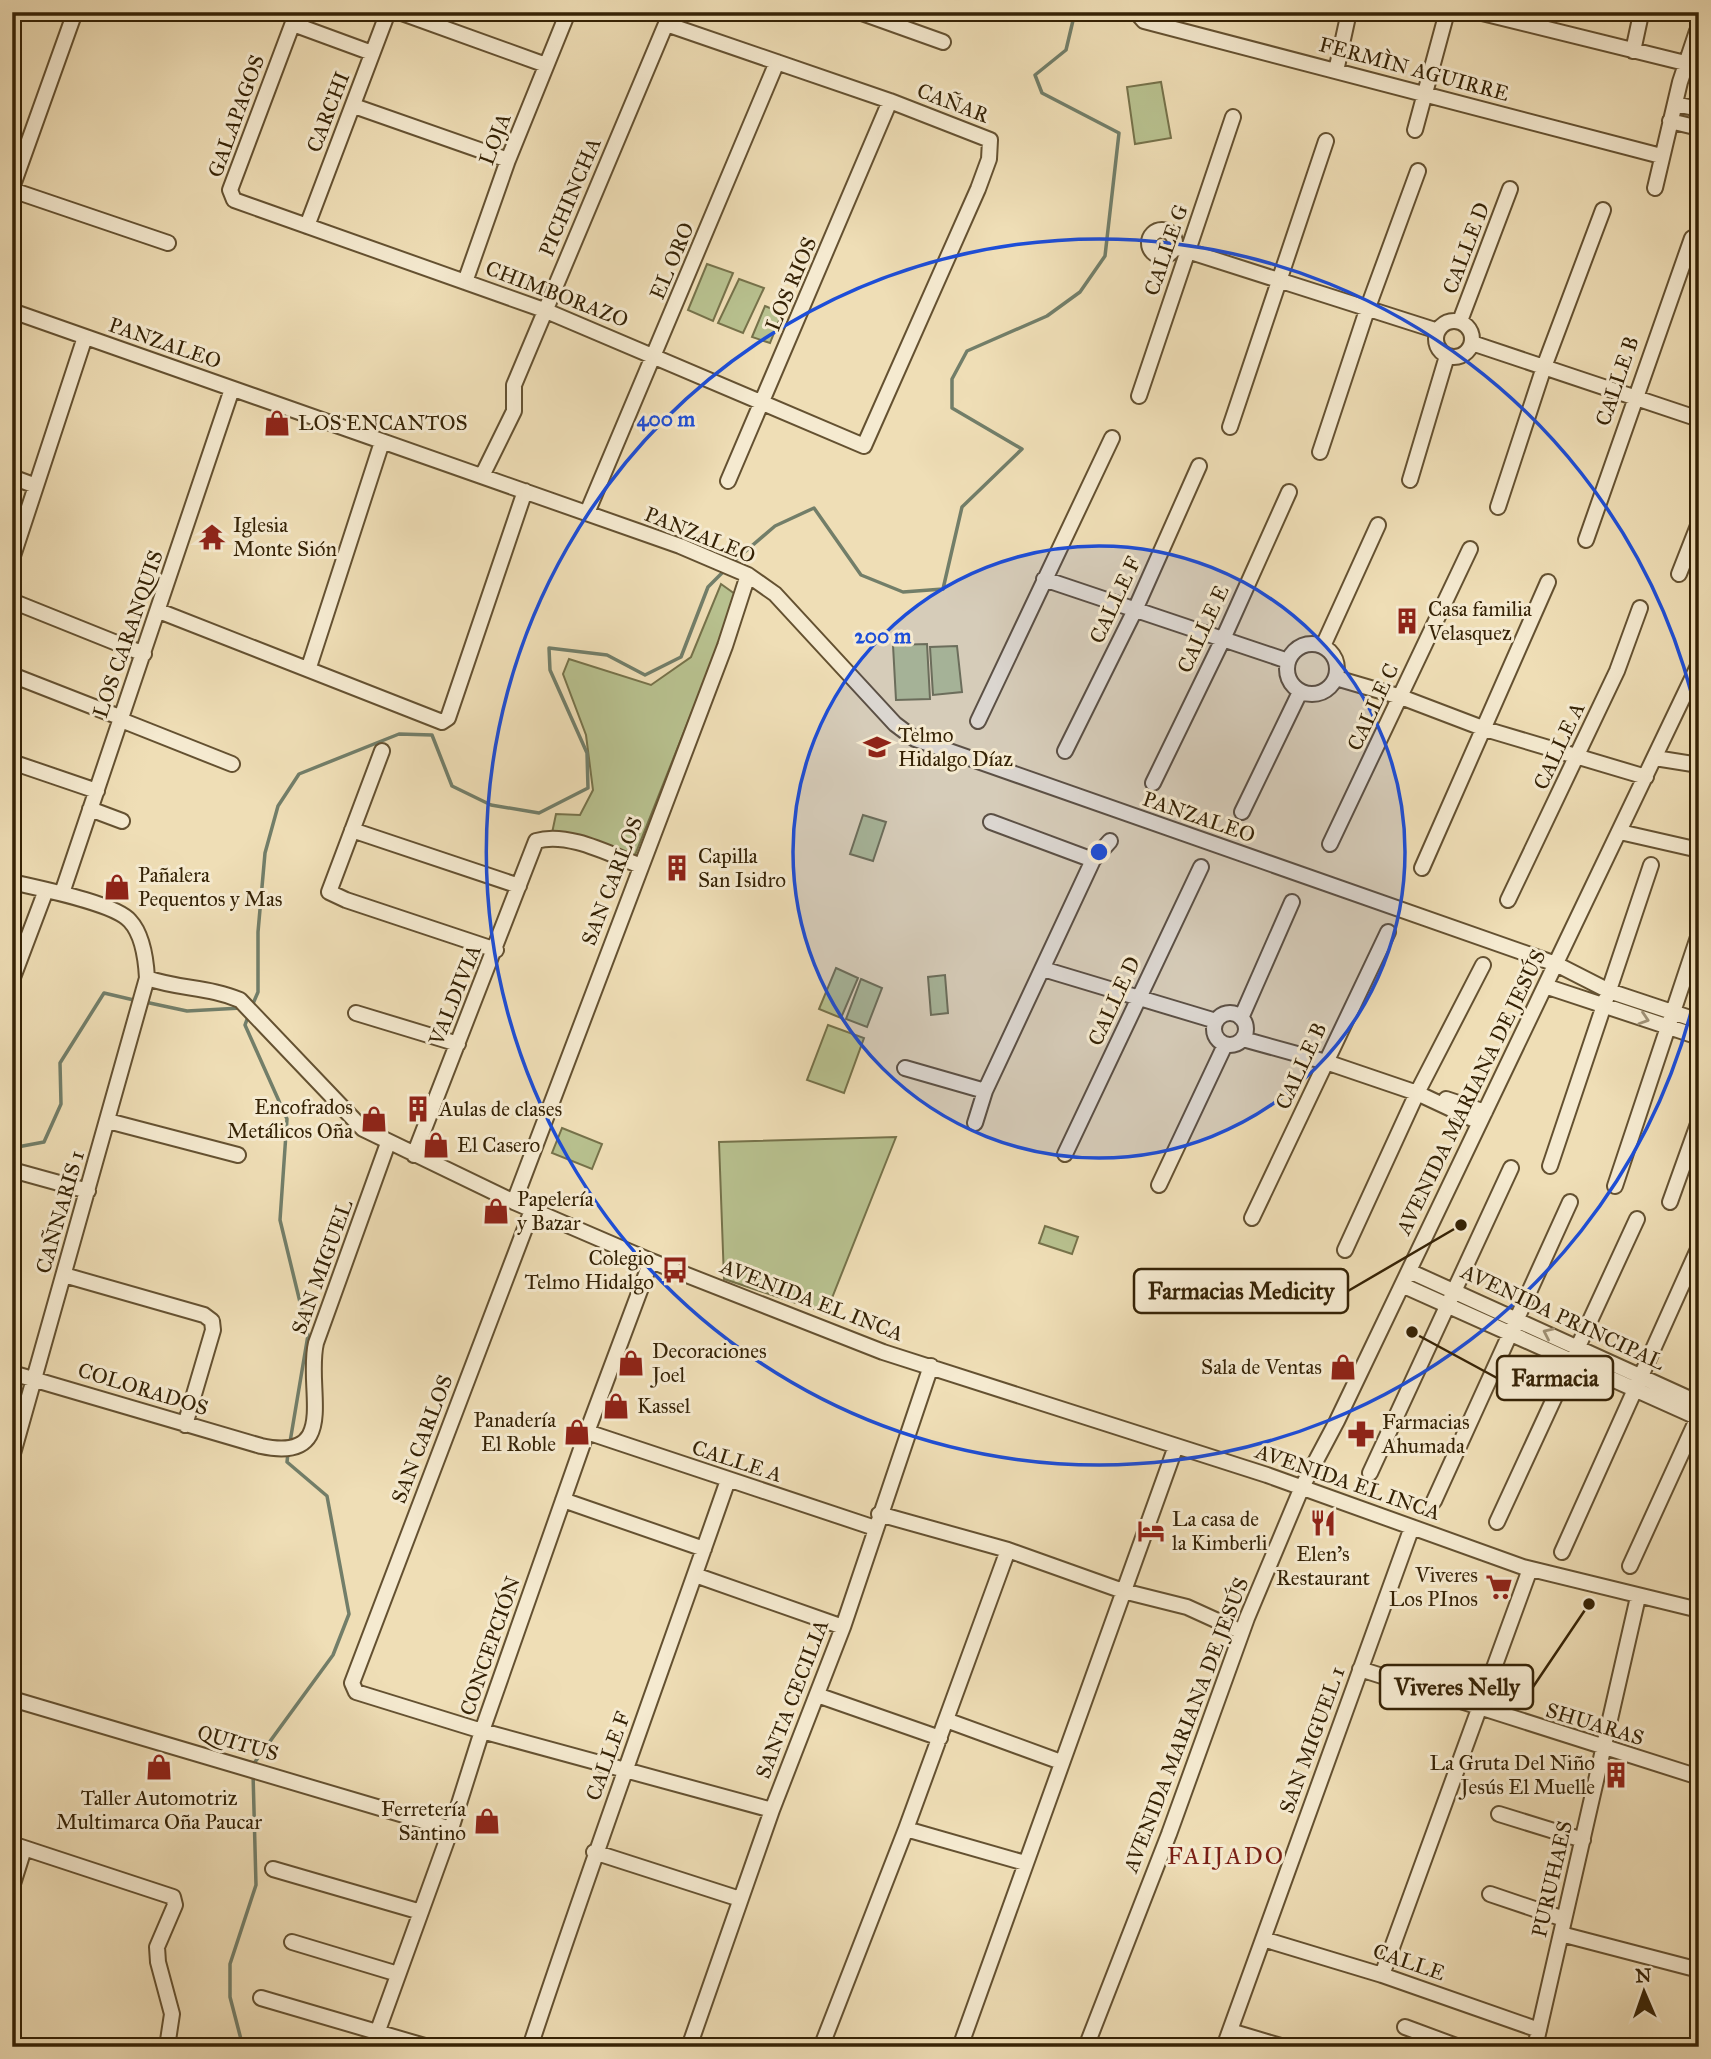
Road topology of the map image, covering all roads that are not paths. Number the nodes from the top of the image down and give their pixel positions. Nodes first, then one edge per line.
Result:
1 (75, 12) edge
2 (388, 12) edge
3 (399, 12) edge
4 (568, 12) edge
5 (859, 12) edge
6 (1136, 12) edge
7 (1349, 12) edge
8 (1447, 12) edge
9 (1478, 12) edge
10 (1641, 14) dead end
11 (295, 18) edge
12 (669, 18) edge
13 (1697, 31) dead end
14 (943, 42) dead end
15 (1633, 51) junction
16 (372, 53) junction
17 (777, 62) junction
18 (1685, 63) junction
19 (546, 65) junction
20 (1336, 71) junction
21 (1426, 93) junction
22 (890, 101) junction
23 (1675, 103) junction
24 (354, 106) junction
25 (1699, 109) edge
26 (1233, 117) dead end
27 (1671, 121) junction
28 (1699, 128) edge
29 (1415, 130) dead end
30 (1326, 141) dead end
31 (19, 151) edge
32 (1661, 156) junction
33 (508, 160) junction
34 (1418, 171) dead end
35 (1655, 188) dead end
36 (12, 189) edge
37 (1510, 189) dead end
38 (230, 194) joint
39 (1603, 210) dead end
40 (307, 226) junction
41 (1692, 237) dead end
42 (168, 243) dead end
43 (1181, 249) junction
44 (465, 282) junction
45 (1279, 282) junction
46 (544, 310) junction
47 (1367, 310) junction
48 (12, 312) edge
49 (1460, 321) junction
50 (1438, 331) junction
51 (85, 337) junction
52 (1472, 343) junction
53 (655, 355) junction
54 (1447, 356) junction
55 (1544, 367) junction
56 (232, 389) junction
57 (1139, 396) dead end
58 (1633, 397) junction
59 (764, 401) junction
60 (1699, 419) edge
61 (1230, 427) dead end
62 (1112, 438) dead end
63 (382, 442) junction
64 (864, 446) joint
65 (1320, 452) dead end
66 (1199, 466) dead end
67 (482, 476) junction
68 (12, 477) edge
69 (1410, 480) dead end
70 (728, 481) dead end
71 (36, 486) junction
72 (525, 491) junction
73 (1289, 492) dead end
74 (1498, 507) dead end
75 (587, 513) junction
76 (1699, 523) edge
77 (1378, 525) dead end
78 (1586, 540) dead end
79 (1470, 549) dead end
80 (12, 559) edge
81 (745, 574) junction
82 (1679, 574) dead end
83 (1044, 579) junction
84 (1548, 582) dead end
85 (12, 601) edge
86 (1640, 608) dead end
87 (1135, 610) junction
88 (159, 611) junction
89 (1223, 639) junction
90 (1323, 646) junction
91 (144, 654) junction
92 (1288, 662) junction
93 (1699, 664) edge
94 (309, 667) junction
95 (12, 675) edge
96 (1336, 678) junction
97 (1300, 692) junction
98 (1401, 697) junction
99 (121, 719) junction
100 (978, 721) dead end
101 (1485, 729) junction
102 (382, 751) dead end
103 (1065, 751) dead end
104 (1577, 758) junction
105 (1656, 758) junction
106 (12, 762) edge
107 (232, 764) dead end
108 (1699, 765) edge
109 (1644, 781) junction
110 (1153, 783) dead end
111 (97, 791) junction
112 (90, 809) junction
113 (1242, 812) dead end
114 (122, 821) dead end
115 (991, 822) dead end
116 (352, 830) junction
117 (1619, 832) junction
118 (1110, 841) dead end
119 (1330, 844) dead end
120 (1699, 850) edge
121 (1093, 860) junction
122 (1651, 865) dead end
123 (640, 866) junction
124 (1201, 867) dead end
125 (1422, 868) dead end
126 (12, 881) edge
127 (519, 886) junction
128 (46, 890) junction
129 (62, 893) junction
130 (1508, 900) dead end
131 (1292, 902) dead end
132 (1388, 932) dead end
133 (1699, 934) edge
134 (496, 950) junction
135 (1556, 964) junction
136 (1483, 965) dead end
137 (1043, 969) junction
138 (12, 980) edge
139 (146, 984) junction
140 (1545, 986) junction
141 (1609, 991) junction
142 (1138, 998) junction
143 (1604, 1007) junction
144 (356, 1013) dead end
145 (1241, 1018) junction
146 (1670, 1020) junction
147 (1216, 1021) junction
148 (1699, 1021) edge
149 (1699, 1037) edge
150 (1243, 1039) junction
151 (458, 1044) junction
152 (1225, 1045) junction
153 (1326, 1062) junction
154 (905, 1068) dead end
155 (985, 1091) junction
156 (1417, 1093) junction
157 (1482, 1117) junction
158 (108, 1121) junction
159 (1699, 1121) edge
160 (975, 1123) dead end
161 (388, 1143) junction
162 (1065, 1154) dead end
163 (238, 1155) dead end
164 (414, 1155) junction
165 (1550, 1166) dead end
166 (1511, 1168) dead end
167 (12, 1170) edge
168 (1159, 1185) dead end
169 (1615, 1186) dead end
170 (88, 1191) junction
171 (514, 1202) junction
172 (1570, 1202) dead end
173 (1670, 1202) dead end
174 (532, 1210) junction
175 (1252, 1218) dead end
176 (1637, 1219) dead end
177 (1699, 1247) edge
178 (1345, 1250) dead end
179 (651, 1261) junction
180 (1409, 1271) junction
181 (64, 1275) junction
182 (1402, 1285) junction
183 (1455, 1290) junction
184 (1448, 1304) junction
185 (1514, 1326) junction
186 (1575, 1353) junction
187 (931, 1366) junction
188 (12, 1373) edge
189 (34, 1379) junction
190 (1638, 1383) junction
191 (1698, 1413) edge
192 (185, 1425) junction
193 (587, 1432) junction
194 (261, 1446) joint
195 (1176, 1446) junction
196 (12, 1457) edge
197 (1370, 1472) dead end
198 (727, 1480) junction
199 (1302, 1488) junction
200 (563, 1500) junction
201 (1434, 1501) dead end
202 (877, 1521) junction
203 (1497, 1522) dead end
204 (1412, 1527) junction
205 (704, 1549) junction
206 (1008, 1550) junction
207 (1562, 1552) dead end
208 (1630, 1566) dead end
209 (1530, 1569) junction
210 (695, 1575) junction
211 (1123, 1591) junction
212 (1638, 1597) junction
213 (1699, 1610) edge
214 (843, 1627) junction
215 (1242, 1632) junction
216 (1360, 1669) junction
217 (817, 1695) junction
218 (12, 1699) edge
219 (1480, 1709) junction
220 (946, 1720) junction
221 (482, 1731) junction
222 (940, 1738) junction
223 (1604, 1749) junction
224 (1061, 1762) junction
225 (627, 1770) junction
226 (1699, 1777) edge
227 (772, 1810) junction
228 (1499, 1814) dead end
229 (452, 1829) junction
230 (906, 1829) junction
231 (1583, 1840) junction
232 (18, 1846) edge
233 (594, 1852) junction
234 (1025, 1863) junction
235 (273, 1869) dead end
236 (12, 1887) edge
237 (1490, 1894) dead end
238 (740, 1899) junction
239 (421, 1912) junction
240 (1562, 1927) junction
241 (1264, 1938) junction
242 (292, 1942) dead end
243 (1699, 1969) edge
244 (398, 1974) junction
245 (1382, 1975) junction
246 (261, 1998) dead end
247 (1405, 2027) dead end
248 (1539, 2030) junction
249 (377, 2031) junction
250 (1230, 2031) junction
251 (822, 2045) edge
252 (167, 2047) edge
253 (372, 2047) edge
254 (428, 2047) edge
255 (530, 2047) edge
256 (689, 2047) edge
257 (960, 2047) edge
258 (1086, 2047) edge
259 (1224, 2047) edge
260 (1284, 2047) edge
261 (1458, 2047) edge
262 (1535, 2047) edge

1 - 31 street
2 - 16 street, CARCHI
3 - 19 street
4 - 19 street, LOJA
5 - 14 street
6 - 20 street, FERMÌN AGUIRRE
7 - 20 street
8 - 21 street
9 - 15 street
10 - 15 street
11 - 16 street
11 - 38 street, GALAPAGOS
12 - 17 street, CAÑAR
12 - 46 street, PICHINCHA
13 - 18 street
15 - 18 street
16 - 24 street, CARCHI
17 - 22 street, CAÑAR
17 - 53 street, EL ORO
18 - 23 street
19 - 33 street, LOJA
20 - 21 street, FERMÌN AGUIRRE
21 - 29 street
21 - 32 street, FERMÌN AGUIRRE
22 - 59 street, LOS RIOS
22 - 64 street, CAÑAR
23 - 25 street
23 - 27 street
24 - 33 street
24 - 40 street, CARCHI
26 - 43 street, CALLE G
27 - 28 street
27 - 32 street
30 - 45 street
31 - 36 street
32 - 35 street
33 - 44 street, LOJA
34 - 47 street
36 - 42 street
37 - 49 street, CALLE D
38 - 40 street, CHIMBORAZO
39 - 55 street
40 - 44 street, CHIMBORAZO
41 - 58 street, CALLE B
43 - 45 street
43 - 57 street, CALLE G
44 - 46 street, CHIMBORAZO
45 - 47 street
45 - 61 street
46 - 53 street, CHIMBORAZO
46 - 67 street, PICHINCHA
47 - 50 street
47 - 65 street
48 - 51 street, PANZALEO
49 - 50 street
49 - 52 street
50 - 54 street
51 - 56 street, PANZALEO
51 - 71 street
52 - 54 street
52 - 55 street
53 - 59 street, CHIMBORAZO
53 - 75 street, EL ORO
54 - 69 street
55 - 58 street
55 - 74 street
56 - 63 street, PANZALEO
56 - 88 street, LOS CARANQUIS
58 - 60 street
58 - 78 street, CALLE B
59 - 64 street, CHIMBORAZO
59 - 70 street, LOS RIOS
62 - 83 street
63 - 67 street, PANZALEO
63 - 94 street
66 - 87 street, CALLE F
67 - 72 street, PANZALEO
68 - 71 street
71 - 80 street
72 - 75 street, PANZALEO
72 - 94 street
73 - 89 street, CALLE E
75 - 81 street, PANZALEO
76 - 82 street
77 - 90 street
79 - 98 street, CALLE C
81 - 123 street, SAN CARLOS
81 - 135 street, PANZALEO
83 - 87 street
83 - 100 street
84 - 101 street
85 - 91 street
86 - 104 street, CALLE A
87 - 89 street
87 - 103 street, CALLE F
88 - 91 street, LOS CARANQUIS
88 - 94 street
89 - 92 street
89 - 110 street, CALLE E
90 - 92 street
90 - 96 street
91 - 99 street, LOS CARANQUIS
92 - 97 street
93 - 105 street, AVENIDA MARIANA DE JESÚS
95 - 99 street
96 - 97 street
96 - 98 street
97 - 113 street
98 - 101 street
98 - 119 street, CALLE C
99 - 107 street
99 - 111 street, LOS CARANQUIS
101 - 104 street
101 - 125 street
102 - 116 street
104 - 109 street
104 - 130 street, CALLE A
105 - 108 street
105 - 109 street, AVENIDA MARIANA DE JESÚS
106 - 111 street
109 - 117 street, AVENIDA MARIANA DE JESÚS
111 - 112 street, LOS CARANQUIS
112 - 114 street
112 - 129 street, LOS CARANQUIS
115 - 121 street
116 - 127 street
116 - 134 street
117 - 120 street
117 - 135 street, AVENIDA MARIANA DE JESÚS
118 - 121 street
121 - 137 street
122 - 141 street
123 - 127 street, VALDIVIA
123 - 171 street, SAN CARLOS
124 - 142 street, CALLE D
126 - 128 street
127 - 134 street, VALDIVIA
128 - 129 street
128 - 138 street
129 - 139 street
131 - 145 street
132 - 153 street, CALLE B
133 - 146 street
134 - 151 street, VALDIVIA
135 - 140 street, AVENIDA MARIANA DE JESÚS
135 - 141 street, PANZALEO
136 - 156 street
137 - 142 street
137 - 155 street
139 - 158 street, CAÑNARIS 1
139 - 161 street, AVENIDA EL INCA
140 - 143 street
140 - 157 street, AVENIDA MARIANA DE JESÚS
141 - 143 street
141 - 146 street, PANZALEO
142 - 147 street
142 - 162 street, CALLE D
143 -> 146 street
143 - 165 street
144 - 151 street
145 - 147 street
145 - 150 street
146 - 148 street
146 - 149 street
146 - 169 street
147 - 152 street
150 - 152 street
150 - 153 street
151 - 164 street, VALDIVIA
152 - 168 street
153 - 156 street
153 - 175 street, CALLE B
154 - 155 street
155 - 160 street
156 - 157 street
156 - 178 street
157 - 180 street, AVENIDA MARIANA DE JESÚS
158 - 163 street
158 - 170 street, CAÑNARIS 1
159 - 173 street
161 - 164 street, AVENIDA EL INCA
161 - 194 street, SAN MIGUEL
164 - 171 street, AVENIDA EL INCA
166 - 183 street
167 - 170 street
170 - 181 street, CAÑNARIS 1
171 - 174 street, AVENIDA EL INCA
172 - 185 street
174 - 179 street, AVENIDA EL INCA
174 - 221 street, SAN CARLOS
176 - 186 street
177 - 190 street
179 - 187 street, AVENIDA EL INCA
179 - 193 street, CONCEPCIÓN
180 - 182 street, AVENIDA MARIANA DE JESÚS
180 - 183 street, AVENIDA PRINCIPAL
181 - 189 street, CAÑNARIS 1
181 - 192 street
182 - 184 street, AVENIDA PRINCIPAL
182 - 199 street, AVENIDA MARIANA DE JESÚS
183 - 184 street
183 - 185 street, AVENIDA PRINCIPAL
184 - 185 street, AVENIDA PRINCIPAL
184 - 197 street
185 - 186 street, AVENIDA PRINCIPAL
185 - 201 street
186 - 190 street, AVENIDA PRINCIPAL
186 - 203 street
187 - 195 street, AVENIDA EL INCA
187 - 202 street, SANTA CECILIA
188 - 189 street, COLORADOS
189 - 192 street, COLORADOS
189 - 196 street, CAÑNARIS 1
190 - 191 street, AVENIDA PRINCIPAL
190 - 207 street
191 - 208 street
192 - 194 street, COLORADOS
193 - 198 street, CALLE A
193 - 200 street, CONCEPCIÓN
195 - 199 street, AVENIDA EL INCA
195 - 211 street
198 - 202 street, CALLE A
198 - 205 street, CALLE F
199 - 204 street, AVENIDA EL INCA
199 - 215 street, AVENIDA MARIANA DE JESÚS
200 - 205 street
200 - 221 street, CONCEPCIÓN
202 - 206 street, CALLE A
202 - 214 street, SANTA CECILIA
204 - 209 street, AVENIDA EL INCA
204 - 216 street, SAN MIGUEL 1
205 - 210 street, CALLE F
206 - 211 street, CALLE A
206 - 220 street
209 - 212 street, AVENIDA EL INCA
209 - 219 street
210 - 214 street
210 - 225 street, CALLE F
211 - 215 street, CALLE A
211 - 224 street
212 - 213 street, AVENIDA EL INCA
212 - 223 street, PURUHAES
214 - 217 street, SANTA CECILIA
215 - 258 street, AVENIDA MARIANA DE JESÚS
216 - 219 street, SHUARAS
216 - 241 street, SAN MIGUEL 1
217 - 222 street
217 - 227 street, SANTA CECILIA
218 - 229 street, QUITUS
219 - 223 street, SHUARAS
219 - 245 street
220 - 222 street
220 - 224 street
221 - 225 street
221 - 229 street, CONCEPCIÓN
222 - 230 street
223 - 226 street, SHUARAS
223 - 231 street, PURUHAES
224 - 234 street
225 - 227 street
225 - 233 street, CALLE F
227 - 238 street, SANTA CECILIA
228 - 231 street
229 - 239 street, CONCEPCIÓN
230 - 234 street
230 - 251 street
231 - 240 street, PURUHAES
232 - 236 street
232 - 252 street
233 - 238 street
233 - 255 street, CALLE F
234 - 257 street
235 - 239 street
237 - 240 street
238 - 256 street, SANTA CECILIA
239 - 244 street, CONCEPCIÓN
240 - 243 street
240 - 248 street, PURUHAES
241 - 245 street, CALLE
241 - 250 street, SAN MIGUEL 1
242 - 244 street
244 - 249 street, CONCEPCIÓN
245 - 248 street, CALLE
246 - 249 street
247 - 261 street
248 - 262 street, PURUHAES
249 - 253 street, CONCEPCIÓN
249 - 254 street
250 - 259 street, SAN MIGUEL 1
250 - 260 street

